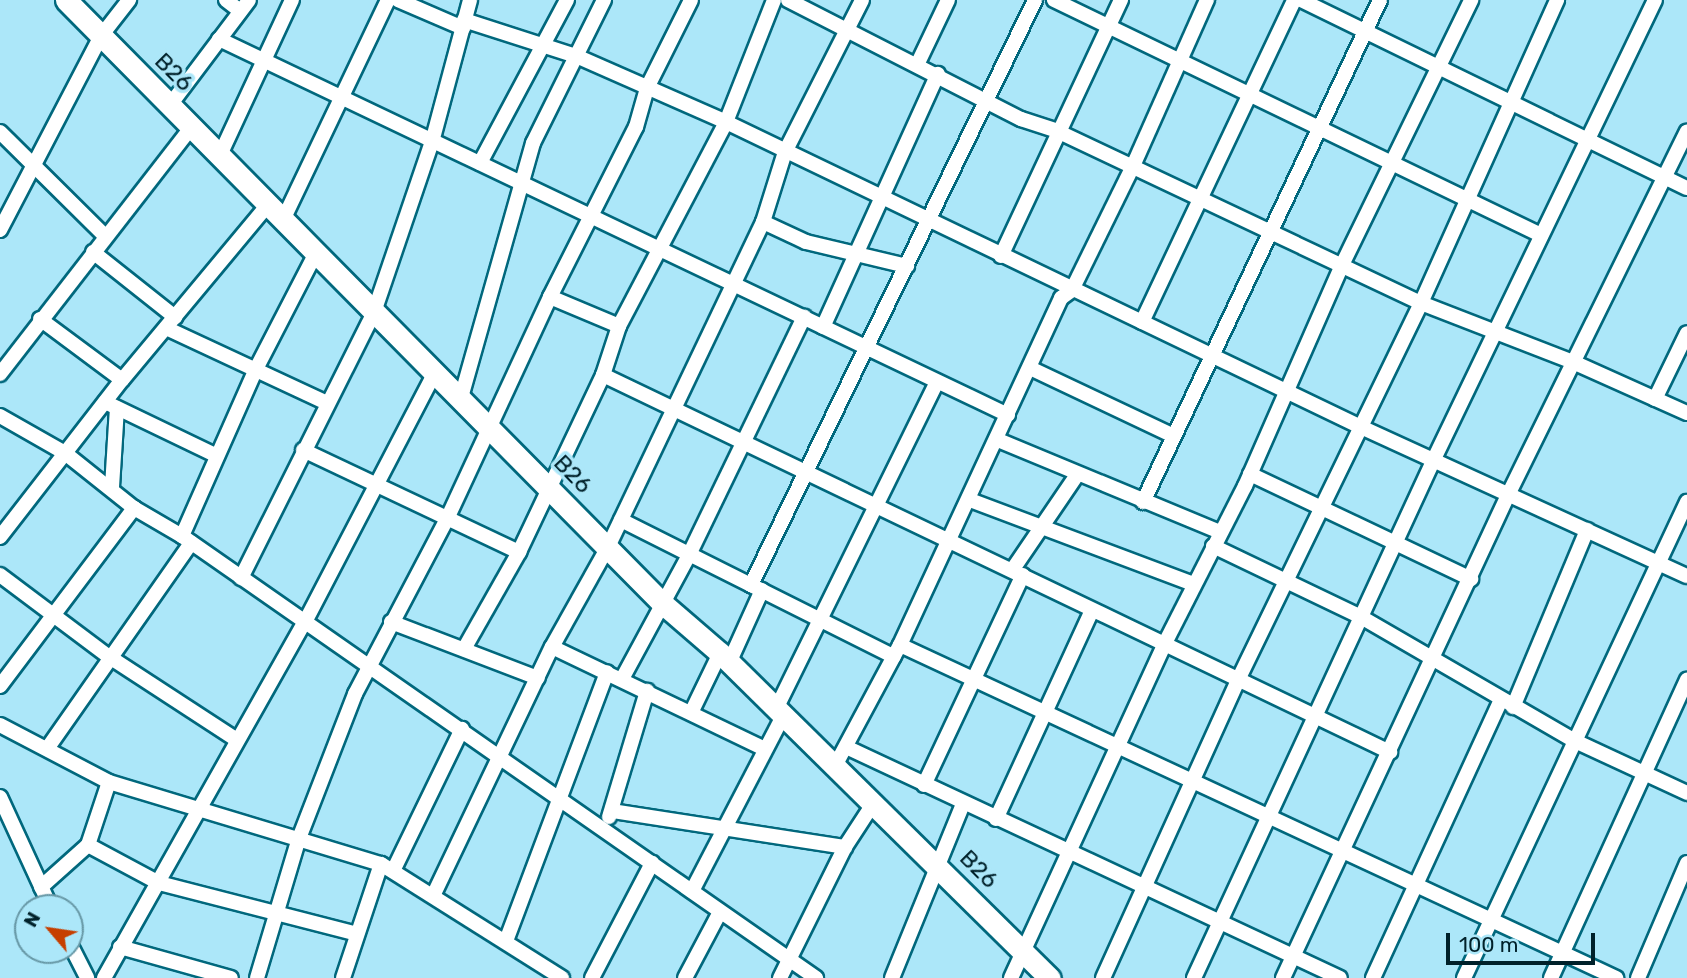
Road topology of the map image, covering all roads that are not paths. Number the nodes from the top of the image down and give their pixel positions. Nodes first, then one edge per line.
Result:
1 (66, 0) edge
2 (129, 0) edge
3 (226, 0) edge
4 (292, 0) edge
5 (388, 0) edge
6 (398, 0) edge
7 (470, 0) edge
8 (567, 0) edge
9 (604, 0) edge
10 (691, 0) edge
11 (774, 0) edge
12 (788, 0) edge
13 (862, 0) edge
14 (948, 0) edge
15 (1035, 0) edge
16 (1054, 0) edge
17 (1121, 0) edge
18 (1207, 0) edge
19 (1294, 0) edge
20 (1301, 0) edge
21 (1380, 0) edge
22 (1471, 0) edge
23 (1557, 0) edge
24 (1655, 0) edge
25 (244, 6) edge
26 (464, 24) junction
27 (1109, 26) junction
28 (1365, 32) junction
29 (847, 33) junction
30 (101, 36) junction
31 (219, 39) junction
32 (540, 47) junction
33 (576, 56) junction
34 (1178, 60) junction
35 (264, 62) junction
36 (917, 65) junction
37 (1436, 69) junction
38 (937, 74) junction
39 (647, 88) junction
40 (1251, 95) junction
41 (987, 98) junction
42 (339, 99) junction
43 (1512, 103) junction
44 (170, 105) junction
45 (726, 122) junction
46 (191, 128) junction
47 (1057, 131) junction
48 (1321, 131) junction
49 (0, 132) edge
50 (1687, 132) edge
51 (1586, 137) junction
52 (432, 142) junction
53 (785, 152) junction
54 (220, 155) junction
55 (480, 163) junction
56 (1390, 164) junction
57 (1133, 166) junction
58 (31, 168) junction
59 (1666, 176) junction
60 (524, 184) junction
61 (1687, 188) edge
62 (879, 195) junction
63 (1203, 199) junction
64 (1468, 200) junction
65 (268, 205) junction
66 (591, 217) junction
67 (283, 220) junction
68 (929, 220) junction
69 (763, 222) junction
70 (0, 230) edge
71 (1272, 231) junction
72 (104, 235) junction
73 (1541, 235) junction
74 (663, 249) junction
75 (93, 252) junction
76 (316, 253) junction
77 (858, 255) junction
78 (1001, 256) junction
79 (1342, 265) junction
80 (907, 266) junction
81 (733, 282) junction
82 (1072, 290) junction
83 (550, 297) junction
84 (1422, 303) junction
85 (374, 312) junction
86 (804, 317) junction
87 (40, 319) junction
88 (1142, 322) junction
89 (170, 323) junction
90 (619, 326) junction
91 (823, 327) junction
92 (1496, 331) junction
93 (1687, 333) edge
94 (867, 349) junction
95 (1209, 354) junction
96 (1573, 362) junction
97 (1030, 368) junction
98 (256, 369) junction
99 (0, 374) edge
100 (433, 374) junction
101 (603, 375) junction
102 (122, 380) junction
103 (937, 382) junction
104 (1288, 389) junction
105 (1655, 399) junction
106 (460, 401) junction
107 (325, 402) junction
108 (111, 405) junction
109 (673, 408) junction
110 (1687, 413) edge
111 (1008, 415) junction
112 (0, 416) edge
113 (1361, 427) junction
114 (490, 429) junction
115 (1172, 435) junction
116 (998, 440) junction
117 (744, 443) junction
118 (303, 450) junction
119 (65, 453) junction
120 (217, 456) junction
121 (1434, 459) junction
122 (808, 472) junction
123 (1250, 474) junction
124 (1077, 475) junction
125 (378, 485) junction
126 (112, 488) junction
127 (548, 488) junction
128 (1508, 495) junction
129 (970, 500) junction
130 (1143, 502) junction
131 (1687, 502) edge
132 (877, 505) junction
133 (134, 508) junction
134 (1324, 510) junction
135 (447, 519) junction
136 (621, 520) junction
137 (1042, 527) junction
138 (1587, 530) junction
139 (1220, 532) junction
140 (0, 537) edge
141 (187, 539) junction
142 (949, 540) junction
143 (1394, 545) junction
144 (1213, 546) junction
145 (608, 547) junction
146 (519, 552) junction
147 (688, 557) junction
148 (1657, 563) junction
149 (1018, 572) junction
150 (0, 575) edge
151 (1687, 576) edge
152 (241, 578) junction
153 (1471, 579) junction
154 (1288, 580) junction
155 (1194, 584) junction
156 (756, 587) junction
157 (662, 603) junction
158 (1092, 610) junction
159 (55, 616) junction
160 (1361, 617) junction
161 (820, 620) junction
162 (305, 622) junction
163 (391, 622) junction
164 (1165, 643) junction
165 (552, 647) junction
166 (464, 649) junction
167 (897, 651) junction
168 (108, 656) junction
169 (724, 658) junction
170 (1433, 658) junction
171 (368, 666) junction
172 (607, 672) junction
173 (538, 678) junction
174 (622, 679) junction
175 (1238, 680) junction
176 (1687, 680) edge
177 (976, 681) junction
178 (0, 686) edge
179 (647, 691) junction
180 (1507, 703) junction
181 (691, 713) junction
182 (780, 713) junction
183 (1047, 713) junction
184 (1315, 717) junction
185 (0, 725) edge
186 (462, 729) junction
187 (237, 740) junction
188 (1573, 740) junction
189 (49, 746) junction
190 (1118, 746) junction
191 (846, 747) junction
192 (764, 748) junction
193 (1390, 752) junction
194 (500, 756) junction
195 (835, 766) junction
196 (1643, 772) junction
197 (1194, 781) junction
198 (109, 782) junction
199 (924, 785) junction
200 (1687, 793) edge
201 (0, 797) edge
202 (561, 800) junction
203 (873, 804) junction
204 (963, 804) junction
205 (199, 807) junction
206 (612, 811) junction
207 (1269, 816) junction
208 (996, 819) junction
209 (605, 828) junction
210 (722, 828) junction
211 (298, 841) junction
212 (88, 845) junction
213 (845, 847) junction
214 (1342, 850) junction
215 (1067, 851) junction
216 (652, 863) junction
217 (1687, 863) edge
218 (937, 865) junction
219 (387, 867) junction
220 (159, 883) junction
221 (1415, 885) junction
222 (41, 887) junction
223 (1145, 887) junction
224 (692, 891) junction
225 (44, 894) edge
226 (433, 896) junction
227 (720, 912) junction
228 (279, 915) junction
229 (1489, 920) junction
230 (1221, 921) junction
231 (357, 934) junction
232 (506, 942) junction
233 (120, 947) junction
234 (1023, 950) junction
235 (1561, 955) junction
236 (1294, 956) junction
237 (787, 959) junction
238 (104, 978) edge
239 (231, 978) edge
240 (257, 978) edge
241 (343, 978) edge
242 (562, 978) edge
243 (592, 978) edge
244 (685, 978) edge
245 (780, 978) edge
246 (816, 978) edge
247 (892, 978) edge
248 (1011, 978) edge
249 (1050, 978) edge
250 (1103, 978) edge
251 (1194, 978) edge
252 (1283, 978) edge
253 (1340, 978) edge
254 (1373, 978) edge
255 (1464, 978) edge
256 (1552, 978) edge
257 (1616, 978) edge
258 (1638, 978) edge

1 - 30 highway, B26
2 - 30 street
3 - 25 street
4 - 35 street
5 - 42 street
6 - 26 street
7 - 26 street
8 - 32 street
9 - 33 street
10 - 39 street
11 - 45 street
12 - 29 street
13 - 29 street
14 - 36 street
15 - 41 street
16 - 27 street
17 - 27 street
18 - 34 street
19 - 40 street
20 - 28 street
21 - 28 street
22 - 37 street
23 - 43 street
24 - 51 street
25 - 31 street
26 - 32 street
26 - 52 street
27 - 34 street
27 - 47 street
28 - 37 street
28 - 48 street
29 - 36 street
29 - 53 street
30 - 44 highway, B26
30 - 58 street
31 - 35 street
31 - 44 street
32 - 33 street
32 - 55 street
33 - 39 street
33 - 60 street
34 - 40 street
34 - 57 street
35 - 42 street
35 - 54 street
36 - 38 street
37 - 43 street
37 - 56 street
38 - 41 street
38 - 62 street
39 - 45 street
39 - 66 street
40 - 48 street
40 - 63 street
41 - 47 street
41 - 68 street
42 - 52 street
42 - 67 street
43 - 51 street
43 - 64 street
44 - 46 highway, B26
45 - 53 street
45 - 74 street
46 - 54 highway, B26
46 - 72 street
47 - 57 street
47 - 78 street
48 - 56 street
48 - 71 street
49 - 58 street
50 - 59 street
51 - 59 street
51 - 73 street
52 - 55 street
52 - 85 street
53 - 62 street
53 - 69 street
54 - 65 highway, B26
55 - 60 street
56 - 64 street
56 - 79 street
57 - 63 street
57 - 82 street
58 - 70 street
58 - 72 street
59 - 61 street
59 - 96 street
60 - 66 street
60 - 106 street
62 - 68 street
62 - 77 street
63 - 71 street
63 - 88 street
64 - 73 street
64 - 84 street
65 - 67 highway, B26
65 - 89 street
66 - 74 street
66 - 83 street
67 - 76 highway, B26
68 - 78 street
68 - 80 street
69 - 77 street
69 - 81 street
71 - 79 street
71 - 95 street
72 - 75 street
73 - 92 street
74 - 81 street
74 - 90 street
75 - 87 street
75 - 89 street
76 - 85 highway, B26
76 - 98 street
77 - 80 street
77 - 91 street
78 - 82 street
79 - 84 street
79 - 104 street
80 - 94 street
81 - 86 street
81 - 109 street
82 - 88 street
82 - 97 street
83 - 90 street
83 - 114 street
84 - 92 street
84 - 113 street
85 - 100 highway, B26
85 - 107 street
86 - 91 street
86 - 117 street
87 - 99 street
87 - 102 street
88 - 95 street
89 - 98 street
89 - 102 street
90 - 101 street
91 - 94 street
92 - 96 street
92 - 121 street
93 - 105 street
94 - 103 street
94 - 122 street
95 - 104 street
95 - 115 street
96 - 105 street
96 - 128 street
97 - 111 street
97 - 115 street
98 - 107 street
98 - 120 street
100 - 106 highway, B26
100 - 125 street
101 - 109 street
101 - 127 street
102 - 108 street
103 - 111 street
103 - 132 street
104 - 113 street
104 - 123 street
105 - 110 street
106 - 114 highway, B26
107 - 118 street
108 - 119 street
108 - 120 street
108 - 126 street
109 - 117 street
109 - 136 street
111 - 116 street
112 - 119 street
113 - 121 street
113 - 134 street
114 - 127 highway, B26
114 - 135 street
115 - 130 street
116 - 124 street
116 - 129 street
117 - 122 street
117 - 147 street
118 - 125 street
118 - 152 street
119 - 126 street
119 - 140 street
120 - 141 street
121 - 128 street
121 - 143 street
122 - 132 street
122 - 156 street
123 - 134 street
123 - 139 street
124 - 130 street
124 - 137 street
125 - 135 street
125 - 162 street
126 - 133 street
127 - 145 highway, B26
127 - 146 street
128 - 138 street
128 - 153 street
129 - 137 street
129 - 142 street
130 - 139 street
131 - 148 street
132 - 142 street
132 - 161 street
133 - 141 street
133 - 159 street
134 - 143 street
134 - 154 street
135 - 146 street
135 - 163 street
136 - 145 street
136 - 147 street
137 - 149 street
137 - 155 street
138 - 148 street
138 - 180 street
139 - 144 street
141 - 152 street
141 - 168 street
142 - 149 street
142 - 167 street
143 - 153 street
143 - 160 street
144 - 154 street
144 - 155 street
145 - 157 highway, B26
145 - 165 street
146 - 166 street
147 - 156 street
147 - 157 street
148 - 151 street
148 - 188 street
149 - 158 street
149 - 177 street
150 - 159 street
152 - 162 street
153 - 170 street
154 - 160 street
154 - 175 street
155 - 164 street
156 - 161 street
156 - 169 street
157 - 169 highway, B26
157 - 174 street
158 - 164 street
158 - 183 street
159 - 168 street
159 - 178 street
160 - 170 street
160 - 184 street
161 - 167 street
161 - 182 street
162 - 171 street
162 - 187 street
163 - 166 street
163 - 171 street
164 - 175 street
164 - 190 street
165 - 172 street
165 - 173 street
166 - 173 street
167 - 177 street
167 - 191 street
168 - 187 street
168 - 189 street
169 - 181 street
169 - 182 highway, B26
170 - 180 street
170 - 193 street
171 - 186 street
171 - 211 street
172 - 174 street
172 - 202 street
173 - 194 street
174 - 179 street
175 - 184 street
175 - 197 street
176 - 196 street
177 - 183 street
177 - 199 street
179 - 181 street
179 - 206 street
180 - 188 street
180 - 221 street
181 - 192 street
182 - 192 street
182 - 195 highway, B26
183 - 190 street
183 - 208 street
184 - 193 street
184 - 207 street
185 - 189 street
186 - 194 street
186 - 219 street
187 - 205 street
188 - 196 street
188 - 229 street
189 - 198 street
190 - 197 street
190 - 215 street
191 - 195 street
191 - 199 street
192 - 210 street
193 - 214 street
194 - 202 street
194 - 226 street
195 - 203 highway, B26
196 - 200 street
196 - 235 street
197 - 207 street
197 - 223 street
198 - 205 street
198 - 212 street
199 - 204 street
201 - 222 street
202 - 209 street
202 - 232 street
203 - 213 street
203 - 218 highway, B26
204 - 208 street
204 - 218 street
205 - 211 street
205 - 220 street
206 - 209 street
206 - 210 street
207 - 214 street
207 - 230 street
208 - 215 street
209 - 216 street
210 - 213 street
210 - 224 street
211 - 219 street
211 - 228 street
212 - 220 street
212 - 222 street
213 - 237 street
214 - 221 street
214 - 236 street
215 - 223 street
215 - 234 street
216 - 224 street
216 - 243 street
217 - 258 street
218 - 234 highway, B26
218 - 247 street
219 - 226 street
219 - 231 street
220 - 228 street
220 - 233 street
221 - 229 street
221 - 254 street
222 - 225 street
223 - 230 street
223 - 250 street
224 - 227 street
226 - 232 street
227 - 237 street
227 - 244 street
228 - 231 street
228 - 240 street
229 - 235 street
229 - 255 street
230 - 236 street
230 - 251 street
231 - 241 street
232 - 242 street
233 - 238 street
233 - 239 street
234 - 248 street
234 - 249 highway, B26
235 - 256 street
235 - 257 street
236 - 252 street
236 - 253 street
237 - 245 street
237 - 246 street

